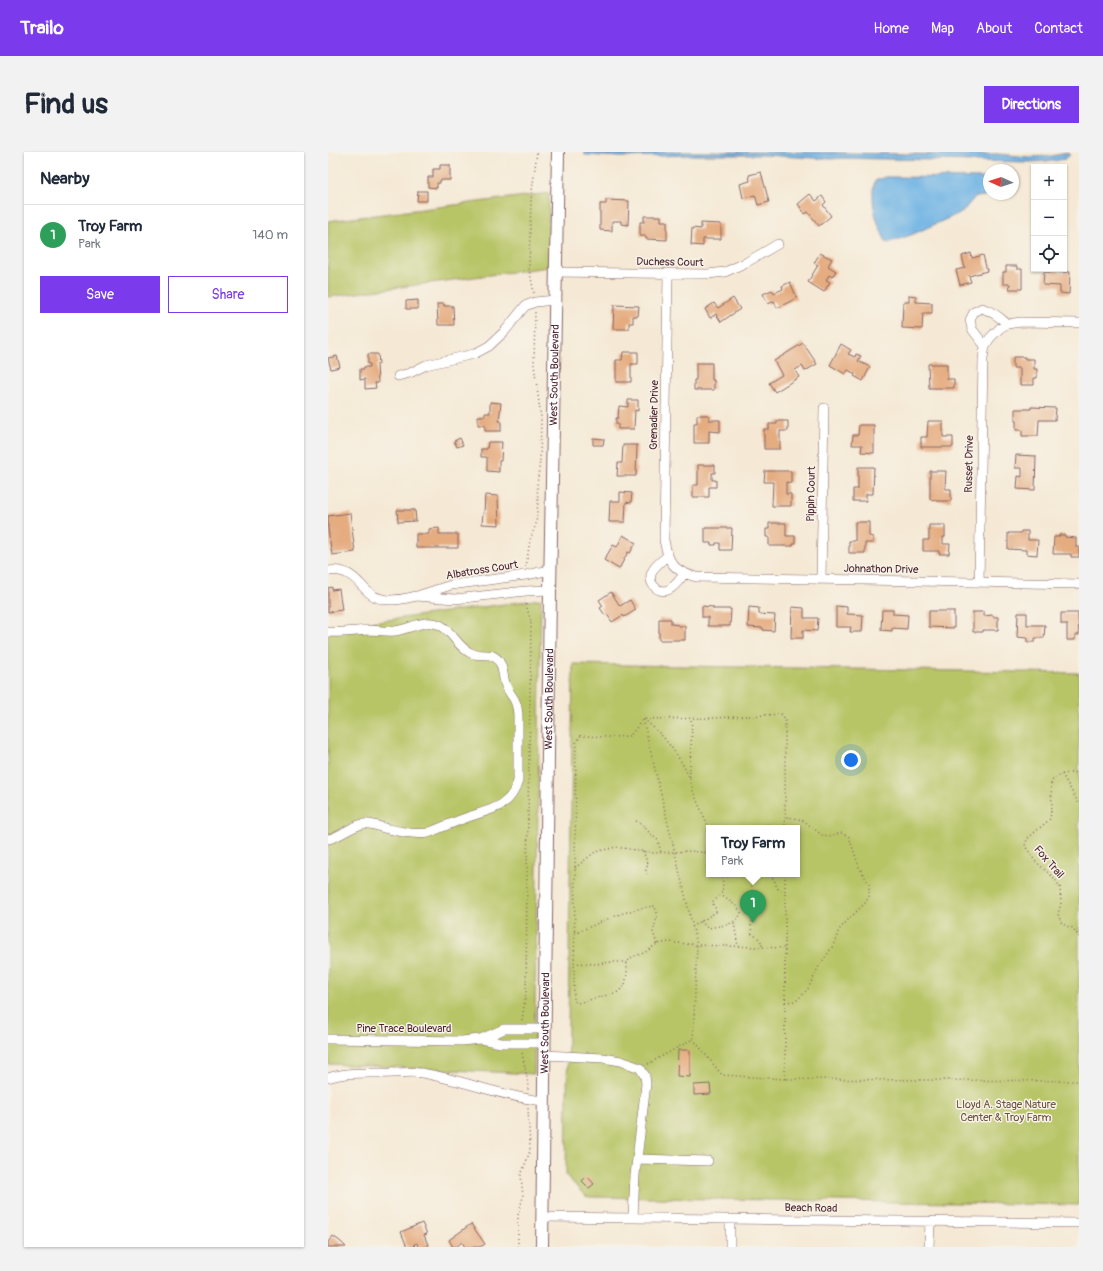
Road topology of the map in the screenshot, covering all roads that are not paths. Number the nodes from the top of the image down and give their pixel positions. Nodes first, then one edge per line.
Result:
1 (558, 152) edge
2 (778, 244) dead end
3 (556, 272) junction
4 (668, 274) junction
5 (555, 300) junction
6 (1079, 323) edge
7 (1007, 324) junction
8 (985, 346) junction
9 (398, 376) dead end
10 (824, 408) dead end
11 (667, 556) junction
12 (675, 567) joint
13 (550, 570) junction
14 (328, 571) edge
15 (684, 574) junction
16 (821, 580) junction
17 (485, 581) junction
18 (979, 583) junction
19 (1079, 584) edge
20 (550, 590) junction
21 (488, 595) junction
22 (417, 596) junction
23 (328, 632) edge
24 (328, 839) edge
25 (545, 1029) junction
26 (328, 1039) edge
27 (480, 1039) junction
28 (545, 1043) junction
29 (545, 1055) junction
30 (328, 1078) edge
31 (544, 1101) junction
32 (637, 1158) junction
33 (708, 1161) dead end
34 (543, 1216) junction
35 (633, 1217) junction
36 (730, 1219) junction
37 (930, 1222) junction
38 (1079, 1223) edge
39 (542, 1247) edge
40 (730, 1247) edge
41 (930, 1247) edge

1 - 3 main road, West South Boulevard
2 - 4 street, Duchess Court
3 - 4 street, Duchess Court
3 - 5 main road, West South Boulevard
4 - 11 street, Grenadier Drive
5 - 9 street
5 - 13 main road, West South Boulevard
6 - 7 street
7 - 8 street
7 - 8 street
8 - 18 street, Russet Drive
10 - 16 street, Pippin Court
11 - 12 street, Grenadier Drive
11 - 15 street
12 - 15 street, Johnathon Drive
13 - 17 street, Albatross Court
13 - 20 main road, West South Boulevard
14 - 22 street, Albatross Court
15 - 16 street, Johnathon Drive
16 - 18 street, Johnathon Drive
17 - 21 street
17 - 22 street, Albatross Court
18 - 19 street, Johnathon Drive
20 - 21 street, Albatross Court
20 - 25 main road, West South Boulevard
21 - 22 street, Albatross Court
23 - 24 street
25 - 27 street, Pine Trace Boulevard
25 - 28 main road, West South Boulevard
26 - 27 street, Pine Trace Boulevard
27 - 28 street, Pine Trace Boulevard
28 - 29 main road, West South Boulevard
29 - 31 main road, West South Boulevard
29 - 32 street
30 - 31 street
31 - 34 main road, West South Boulevard
32 - 33 street
32 - 35 street
34 - 35 street, Beach Road
34 - 39 main road, West South Boulevard
35 - 36 street, Beach Road
36 - 37 street, Beach Road
36 - 40 street
37 - 38 street, Beach Road
37 - 41 street

